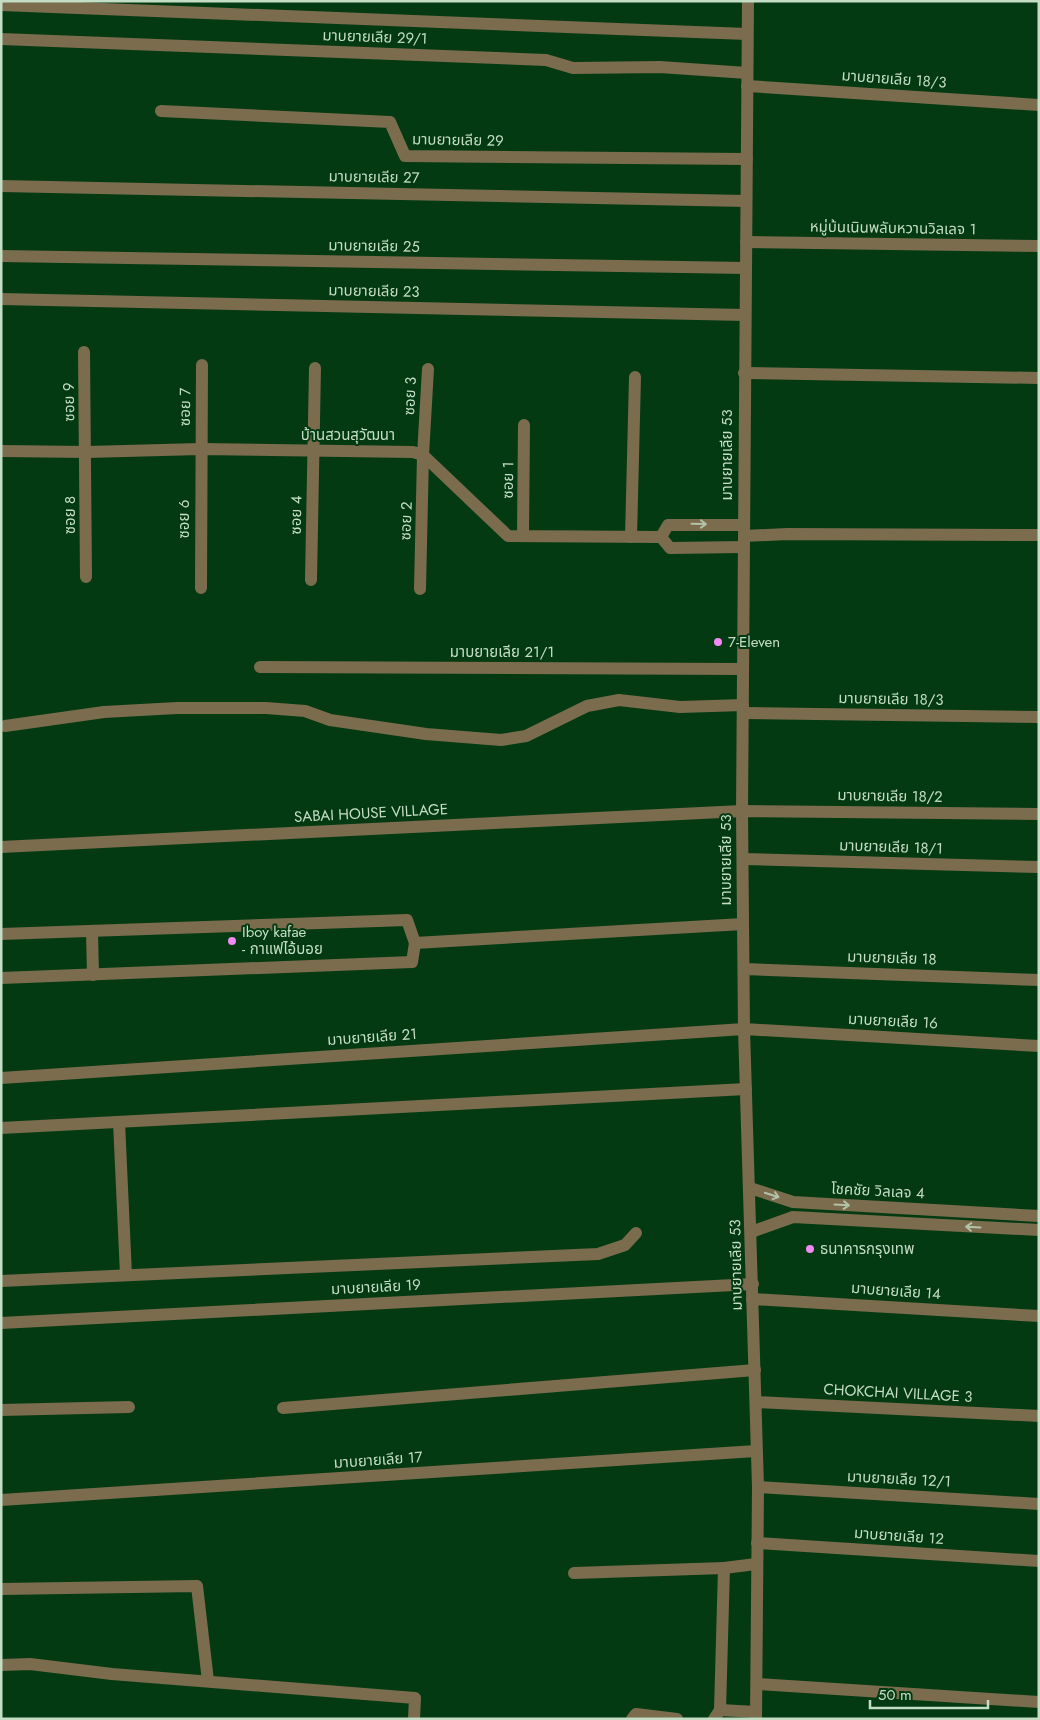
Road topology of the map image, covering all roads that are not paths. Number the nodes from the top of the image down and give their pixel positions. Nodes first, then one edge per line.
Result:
1 (748, 1) edge
2 (1, 4) edge
3 (748, 34) junction
4 (1, 39) edge
5 (747, 80) junction
6 (1039, 104) edge
7 (161, 112) dead end
8 (747, 159) junction
9 (1, 186) edge
10 (746, 201) junction
11 (746, 242) junction
12 (1039, 246) edge
13 (1, 256) edge
14 (746, 268) junction
15 (1, 299) edge
16 (746, 316) junction
17 (84, 352) dead end
18 (202, 365) dead end
19 (315, 368) dead end
20 (428, 369) dead end
21 (744, 373) junction
22 (635, 377) dead end
23 (1039, 378) edge
24 (524, 425) dead end
25 (200, 449) junction
26 (1, 450) edge
27 (87, 452) junction
28 (313, 452) junction
29 (423, 454) junction
30 (1039, 535) edge
31 (523, 536) junction
32 (743, 536) junction
33 (631, 537) junction
34 (661, 537) junction
35 (86, 577) dead end
36 (311, 580) dead end
37 (201, 588) dead end
38 (420, 589) dead end
39 (260, 667) dead end
40 (743, 669) junction
41 (743, 709) junction
42 (1039, 717) edge
43 (5, 726) dead end
44 (742, 811) junction
45 (1039, 814) edge
46 (1, 847) edge
47 (743, 859) junction
48 (1039, 867) edge
49 (743, 924) junction
50 (92, 931) junction
51 (1, 934) edge
52 (414, 943) junction
53 (744, 969) junction
54 (92, 975) junction
55 (1, 978) edge
56 (1039, 980) edge
57 (744, 1029) junction
58 (1039, 1046) edge
59 (1, 1078) edge
60 (746, 1089) junction
61 (119, 1122) junction
62 (1, 1128) edge
63 (750, 1188) junction
64 (1006, 1214) junction
65 (1039, 1216) edge
66 (1005, 1228) junction
67 (1039, 1230) edge
68 (751, 1232) junction
69 (636, 1233) dead end
70 (126, 1275) junction
71 (1, 1281) edge
72 (753, 1284) junction
73 (752, 1298) junction
74 (1039, 1316) edge
75 (1, 1323) edge
76 (755, 1370) junction
77 (756, 1402) junction
78 (129, 1407) dead end
79 (283, 1408) dead end
80 (1, 1410) edge
81 (1039, 1416) edge
82 (756, 1451) junction
83 (758, 1487) junction
84 (1, 1500) edge
85 (1039, 1504) edge
86 (757, 1543) junction
87 (1039, 1561) edge
88 (756, 1564) junction
89 (724, 1568) junction
90 (574, 1573) dead end
91 (1, 1589) edge
92 (1, 1665) edge
93 (208, 1681) junction
94 (757, 1684) junction
95 (1039, 1702) edge
96 (717, 1714) edge
97 (756, 1715) edge
98 (414, 1719) edge
99 (632, 1719) edge
100 (677, 1719) edge

1 - 3 street, มาบยายเลีย 53
2 - 3 street
3 - 5 street, มาบยายเลีย 53
4 - 5 street, มาบยายเลีย 29/1
5 - 6 street, มาบยายเลีย 18/3
5 - 8 street, มาบยายเลีย 53
7 - 8 street, มาบยายเลีย 29
8 - 10 street, มาบยายเลีย 53
9 - 10 street, มาบยายเลีย 27
10 - 11 street, มาบยายเลีย 53
11 - 12 street, หมู่บ้นเนินพลับหวานวิลเลจ 1
11 - 14 street, มาบยายเลีย 53
13 - 14 street, มาบยายเลีย 25
14 - 16 street, มาบยายเลีย 53
15 - 16 street, มาบยายเลีย 23
16 - 21 street, มาบยายเลีย 53
17 - 27 street, ซอย 9
18 - 25 street, ซอย 7
19 - 28 street, ซอย 4
20 - 29 street, ซอย 3
21 - 23 street
21 - 32 street, มาบยายเลีย 53
22 - 33 street
24 - 31 street, ซอย 1
25 - 27 street, บ้านสวนสุวัฒนา
25 - 28 street, บ้านสวนสุวัฒนา
25 - 37 street, ซอย 6
26 - 27 street, บ้านสวนสุวัฒนา
27 - 35 street, ซอย 8
28 - 29 street, บ้านสวนสุวัฒนา
28 - 36 street, ซอย 4
29 - 31 street
29 - 38 street, ซอย 2
30 - 32 street
31 - 33 street
32 - 34 street
34 -> 32 street
32 - 40 street, มาบยายเลีย 53
33 - 34 street
39 - 40 street, มาบยายเลีย 21/1
40 - 41 street, มาบยายเลีย 53
41 - 42 street, มาบยายเลีย 18/3
41 - 43 street, มาบยายเลีย 18/3
41 - 44 street, มาบยายเลีย 53
44 - 45 street, มาบยายเลีย 18/2
44 - 46 street, SABAI HOUSE VILLAGE
44 - 47 street, มาบยายเลีย 53
47 - 48 street, มาบยายเลีย 18/1
47 - 49 street, มาบยายเลีย 53
49 - 52 street
49 - 53 street, มาบยายเลีย 53
50 - 51 street
50 - 52 street
50 - 54 street
52 - 54 street
53 - 56 street, มาบยายเลีย 18
53 - 57 street, มาบยายเลีย 53
54 - 55 street
57 - 58 street, มาบยายเลีย 16
57 - 59 street, มาบยายเลีย 21
57 - 60 street, มาบยายเลีย 53
60 - 61 street
60 - 63 street, มาบยายเลีย 53
61 - 62 street
61 - 70 street
63 -> 64 street, โชคชัย วิลเลจ 4
63 - 68 street, มาบยายเลีย 53
64 - 65 street, โชคชัย วิลเลจ 4
64 - 66 street
66 - 67 street, โชคชัย วิลเลจ 4
66 -> 68 street, โชคชัย วิลเลจ 4
68 - 72 street, มาบยายเลีย 53
69 - 70 street
70 - 71 street
72 - 73 street, มาบยายเลีย 53
72 - 75 street, มาบยายเลีย 19
73 - 74 street, มาบยายเลีย 14
73 - 76 street, มาบยายเลีย 53
76 - 77 street, มาบยายเลีย 53
76 - 79 street
77 - 81 street, CHOKCHAI VILLAGE 3
77 - 82 street, มาบยายเลีย 53
78 - 80 street
82 - 83 street, มาบยายเลีย 53
82 - 84 street, มาบยายเลีย 17
83 - 85 street, มาบยายเลีย 12/1
83 - 86 street, มาบยายเลีย 53
86 - 87 street, มาบยายเลีย 12
86 - 88 street, มาบยายเลีย 53
88 - 89 street
88 - 94 street, มาบยายเลีย 53
89 - 90 street
89 - 96 street
91 - 93 street
92 - 93 street
93 - 98 street
94 - 95 street
94 - 97 street, มาบยายเลีย 53
96 - 97 street
99 - 100 street

